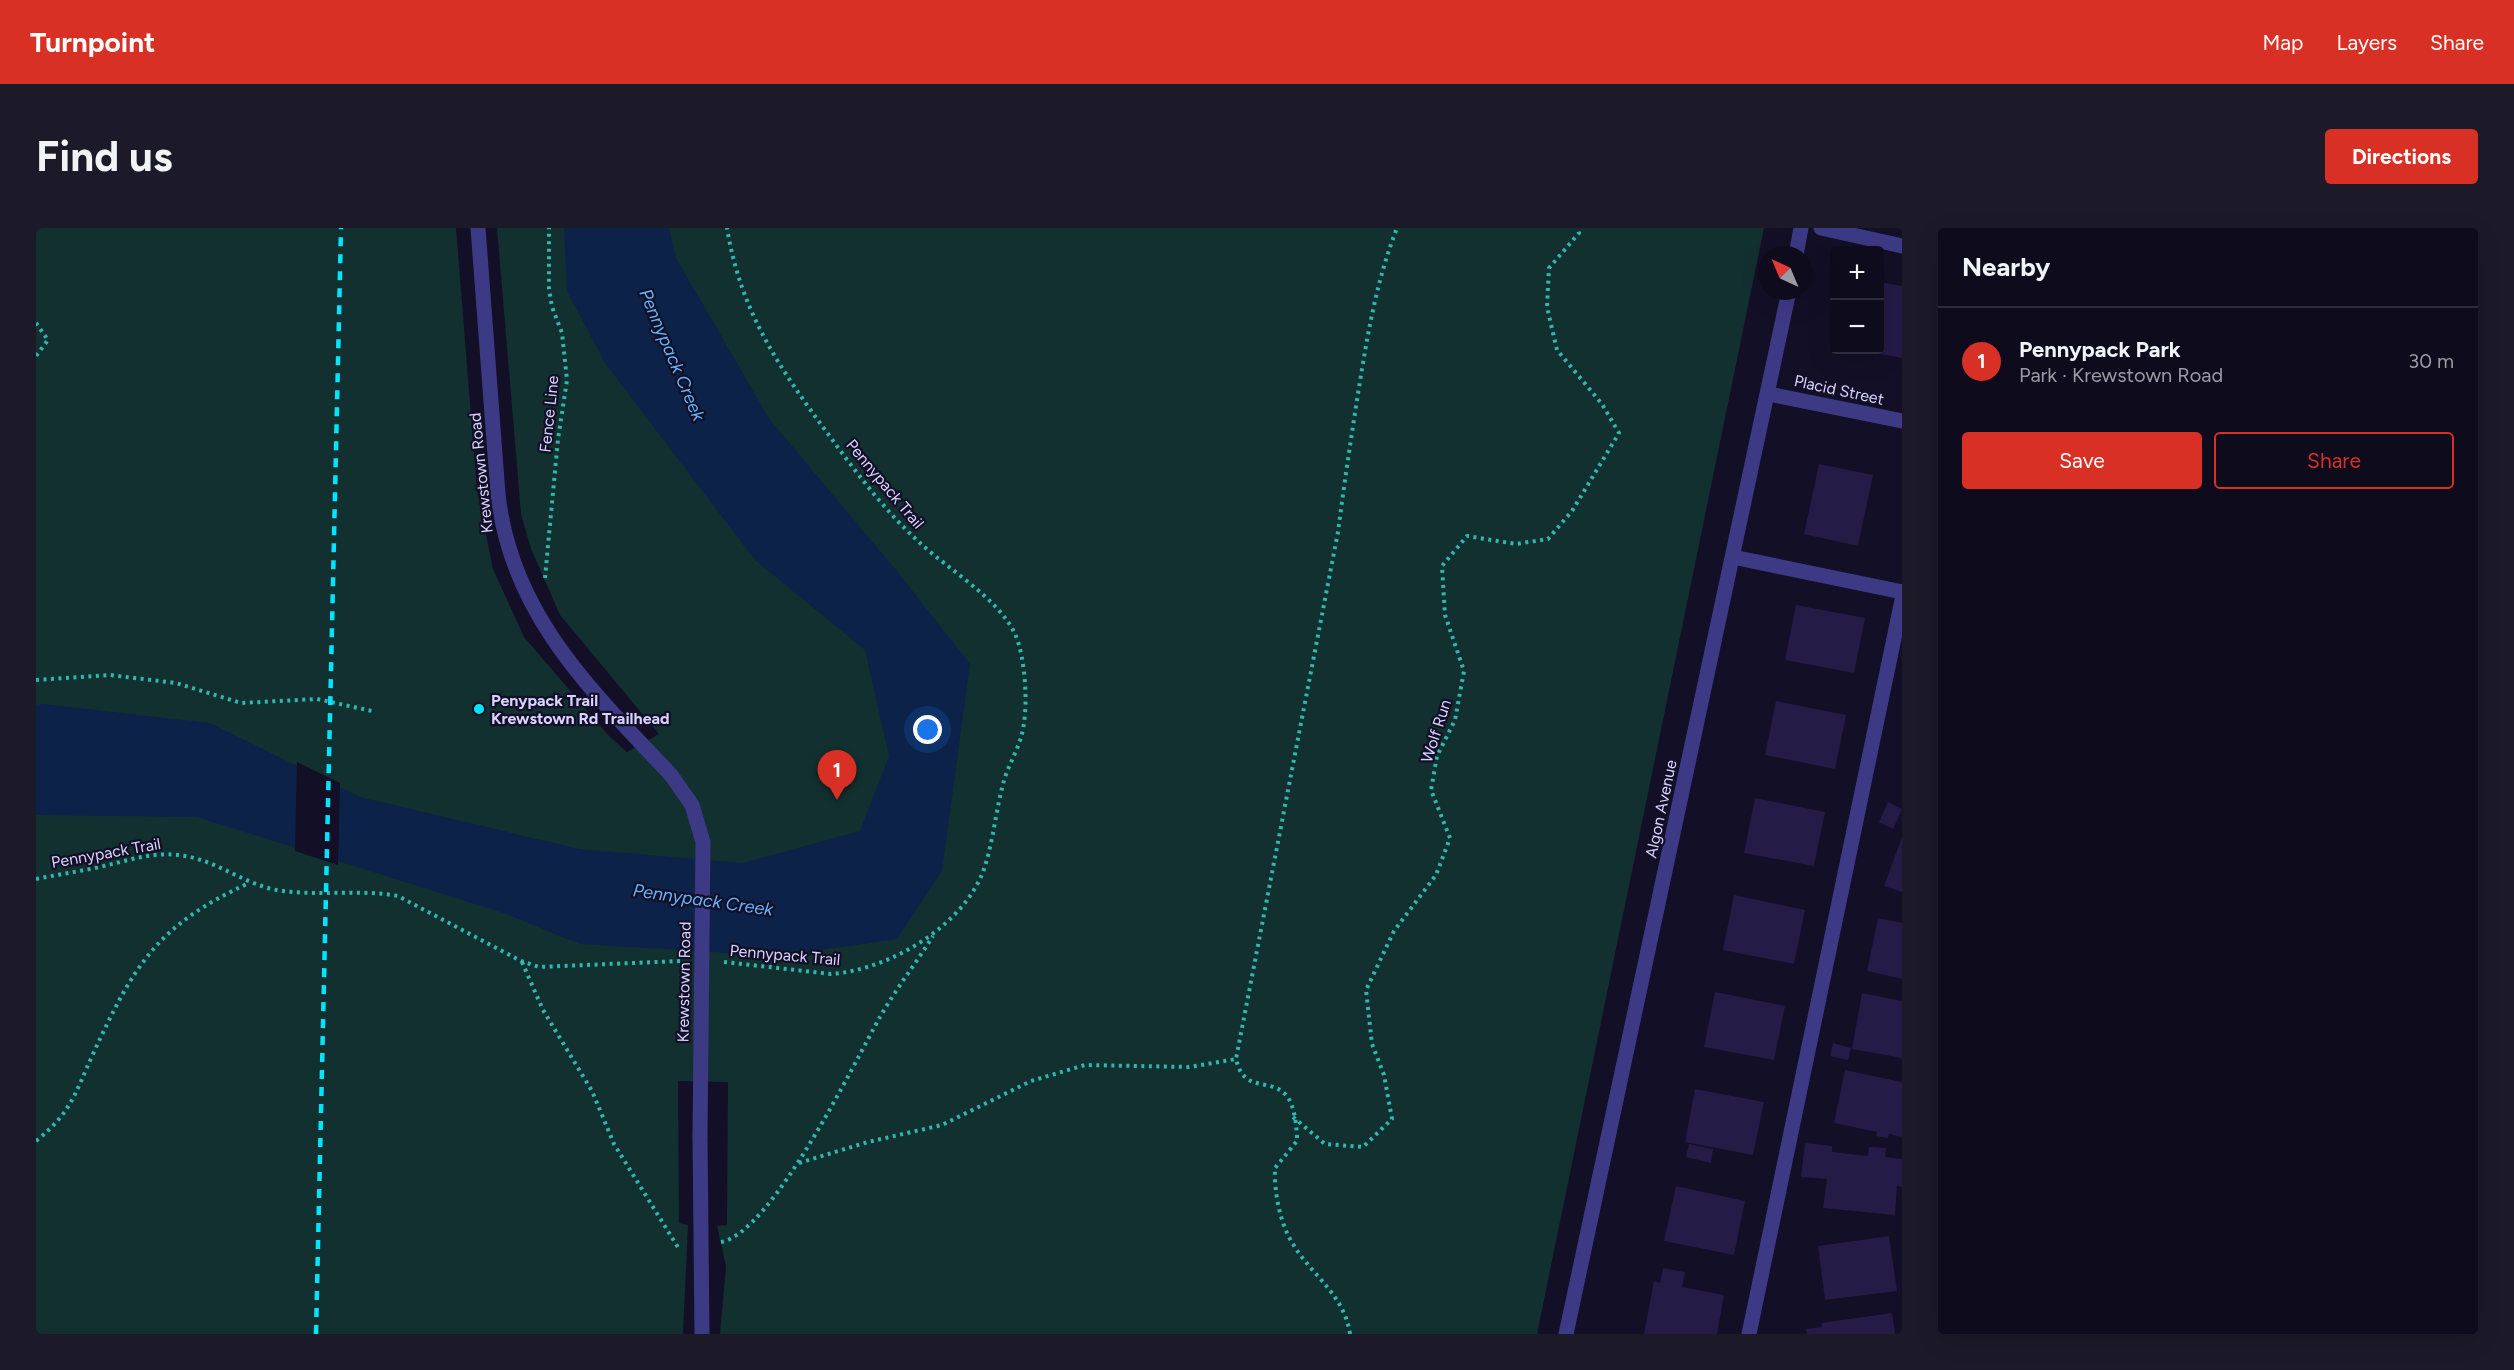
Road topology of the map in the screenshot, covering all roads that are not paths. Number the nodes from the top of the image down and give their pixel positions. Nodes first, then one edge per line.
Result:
1 (478, 228) edge
2 (1801, 228) edge
3 (1821, 228) edge
4 (1798, 246) edge
5 (1902, 246) edge
6 (1787, 300) edge
7 (1768, 394) junction
8 (1902, 422) edge
9 (1733, 557) junction
10 (1902, 592) edge
11 (1902, 600) edge
12 (702, 1334) edge
13 (1566, 1334) edge
14 (1749, 1334) edge

1 - 12 street, Krewstown Road, bridge
2 - 4 street
3 - 5 street
6 - 7 street, Algon Avenue
7 - 8 street, Placid Street
7 - 9 street, Algon Avenue
9 - 10 street
9 - 13 street, Algon Avenue
11 - 14 street

